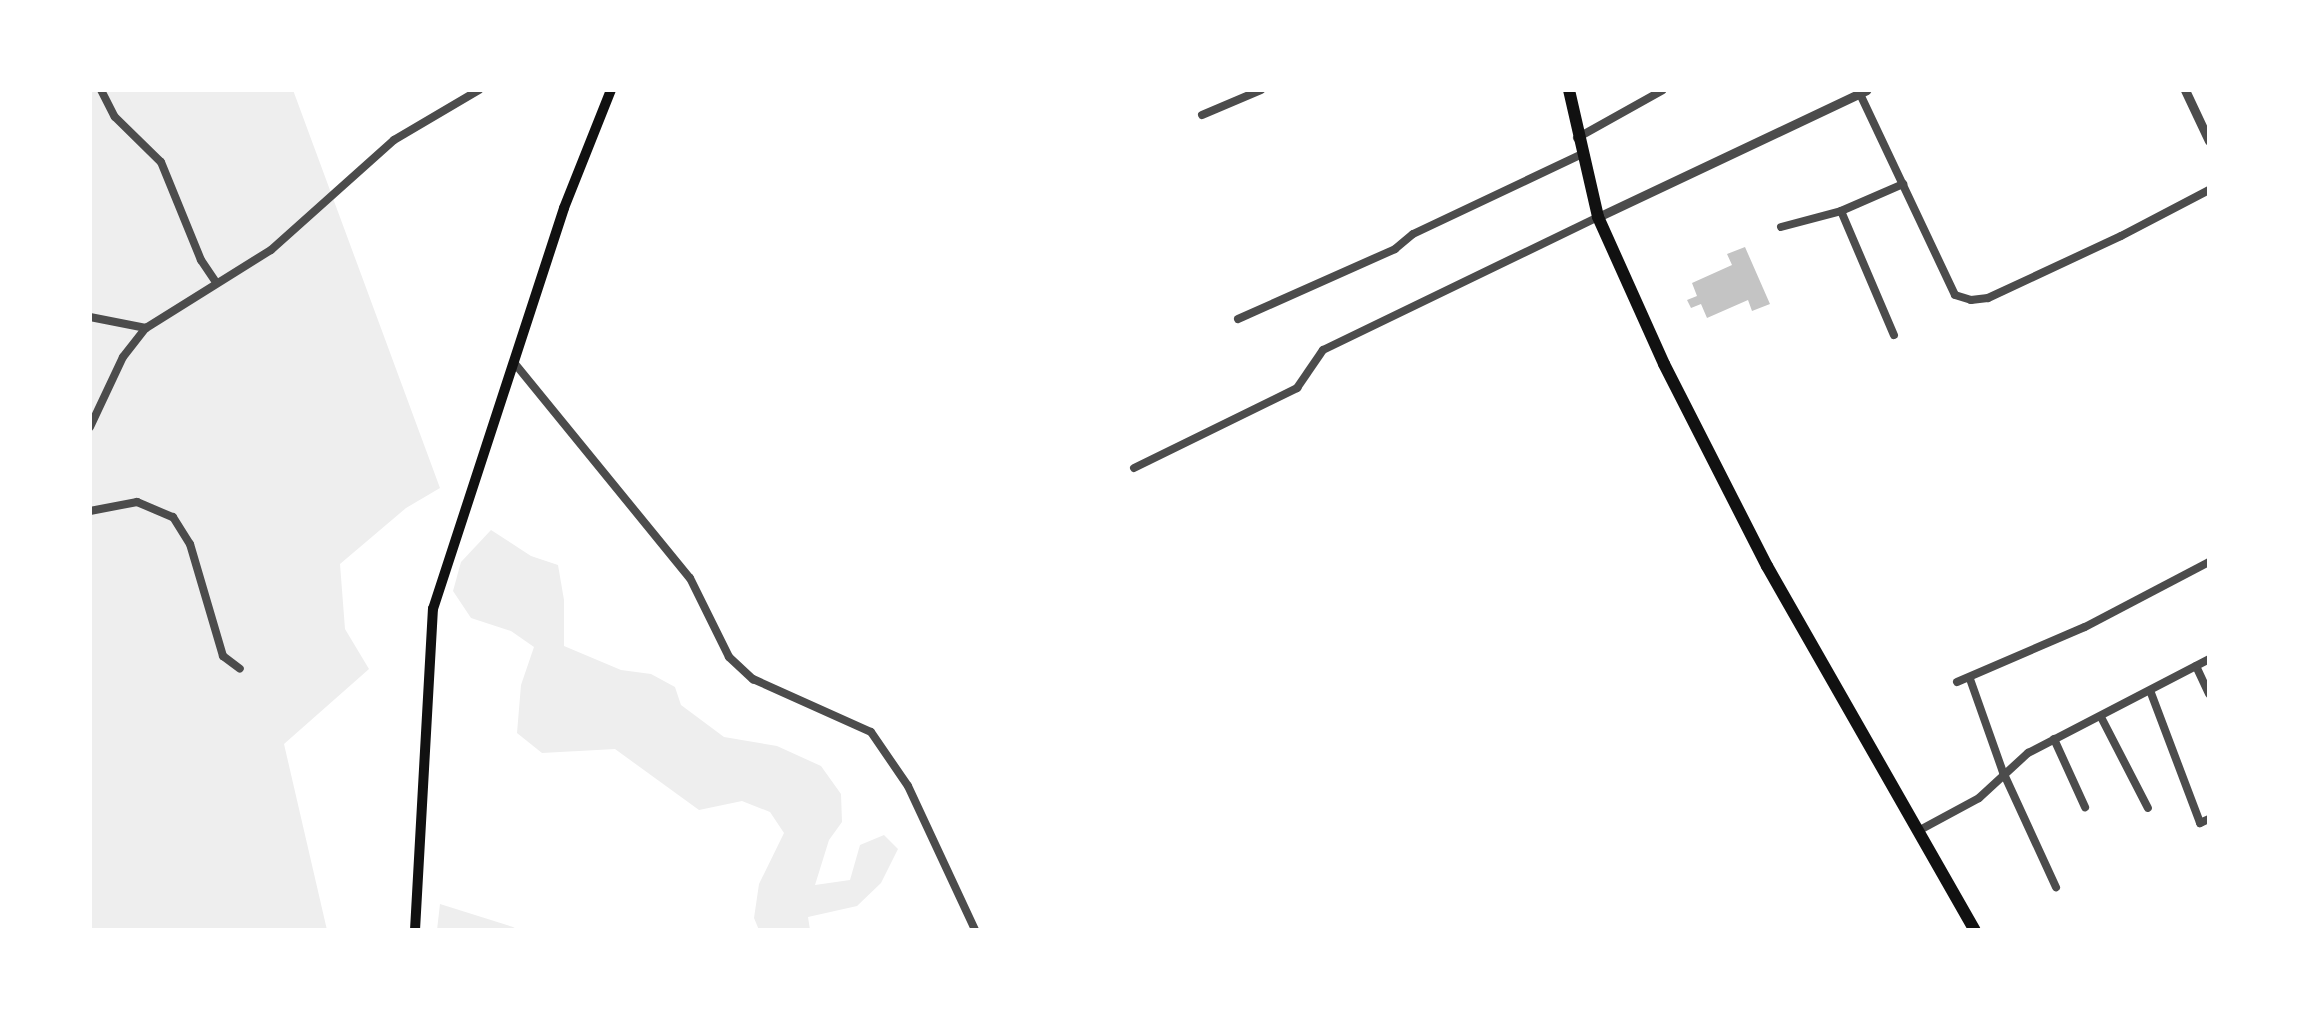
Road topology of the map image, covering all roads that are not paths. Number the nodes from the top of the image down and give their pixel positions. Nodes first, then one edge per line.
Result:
1 (101, 90) edge
2 (479, 90) edge
3 (611, 90) edge
4 (1261, 90) edge
5 (1569, 90) edge
6 (1663, 90) edge
7 (2185, 90) edge
8 (1864, 92) edge
9 (1202, 115) dead end
10 (1576, 138) junction
11 (2209, 141) edge
12 (1580, 154) junction
13 (1903, 184) junction
14 (2209, 190) edge
15 (1841, 212) junction
16 (1598, 217) junction
17 (1781, 228) dead end
18 (216, 280) junction
19 (90, 317) edge
20 (1238, 319) dead end
21 (146, 328) junction
22 (1894, 335) dead end
23 (516, 365) junction
24 (90, 427) edge
25 (1134, 468) dead end
26 (90, 511) edge
27 (2209, 562) edge
28 (2209, 659) edge
29 (2196, 666) junction
30 (240, 668) dead end
31 (1970, 678) junction
32 (1958, 682) dead end
33 (2151, 693) junction
34 (2209, 694) edge
35 (2102, 719) junction
36 (2054, 739) junction
37 (2003, 772) junction
38 (2085, 807) dead end
39 (2148, 808) dead end
40 (2209, 818) edge
41 (1918, 832) junction
42 (2056, 888) dead end
43 (416, 930) edge
44 (975, 930) edge
45 (1975, 930) edge

1 - 18 street
2 - 18 street
3 - 23 main road
4 - 9 street
5 - 10 highway
6 - 10 street
7 - 11 street
8 - 13 street
8 - 16 street
10 - 12 highway
12 - 16 highway
12 - 20 street
13 - 14 street
13 - 15 street
15 - 17 street
15 - 22 street
16 - 25 street
16 - 41 highway
18 - 21 street
19 - 21 street
21 - 24 street
23 - 43 main road
23 - 44 street
26 - 30 street
27 - 31 street
28 - 29 street
29 - 33 street
29 - 34 street
31 - 32 street
31 - 37 street
33 - 35 street
33 - 40 street
35 - 36 street
35 - 39 street
36 - 37 street
36 - 38 street
37 - 41 street
37 - 42 street
41 - 45 highway

